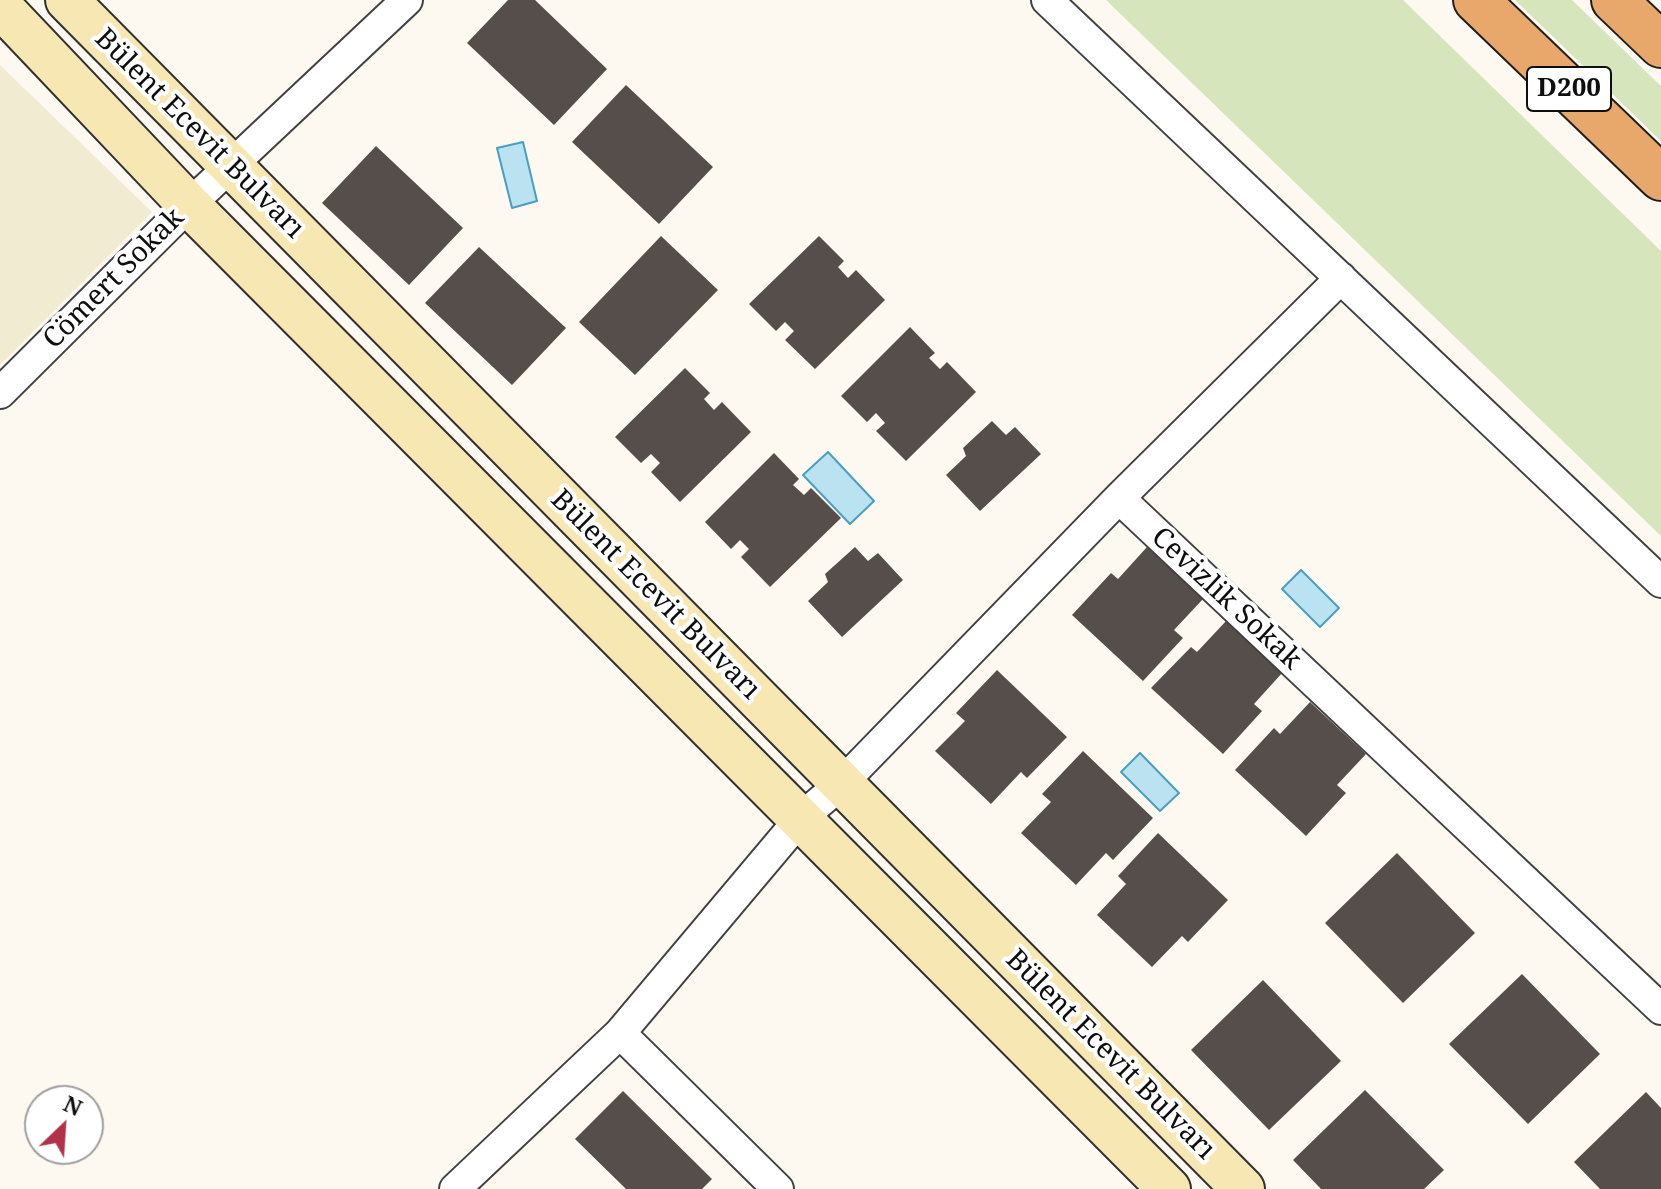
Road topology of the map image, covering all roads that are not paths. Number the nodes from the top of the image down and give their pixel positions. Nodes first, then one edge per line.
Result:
1 (67, 0) edge
2 (407, 0) edge
3 (1047, 0) edge
4 (1476, 0) edge
5 (1614, 0) edge
6 (0, 6) edge
7 (1661, 45) edge
8 (230, 165) junction
9 (1661, 178) edge
10 (189, 205) junction
11 (1341, 278) junction
12 (0, 393) edge
13 (1119, 498) junction
14 (1661, 582) edge
15 (842, 783) junction
16 (801, 818) junction
17 (1661, 1009) edge
18 (620, 1033) junction
19 (455, 1189) edge
20 (778, 1189) edge
21 (1169, 1189) edge
22 (1243, 1189) edge

1 - 8 main road, Bülent Ecevit Bulvarı
2 - 8 street, Cömert Sokak
3 - 11 street
4 - 9 highway, D200
5 - 7 highway
6 - 10 main road, Bülent Ecevit Bulvarı
8 - 10 street, Cömert Sokak
8 - 15 main road, Bülent Ecevit Bulvarı
10 - 12 street, Cömert Sokak
10 - 16 main road, Bülent Ecevit Bulvarı
11 - 13 street
11 - 14 street
13 - 15 street
13 - 17 street, Cevizlik Sokak
15 - 16 street
15 - 22 main road, Bülent Ecevit Bulvarı
16 - 18 street
16 - 21 main road, Bülent Ecevit Bulvarı
18 - 19 street
18 - 20 street

